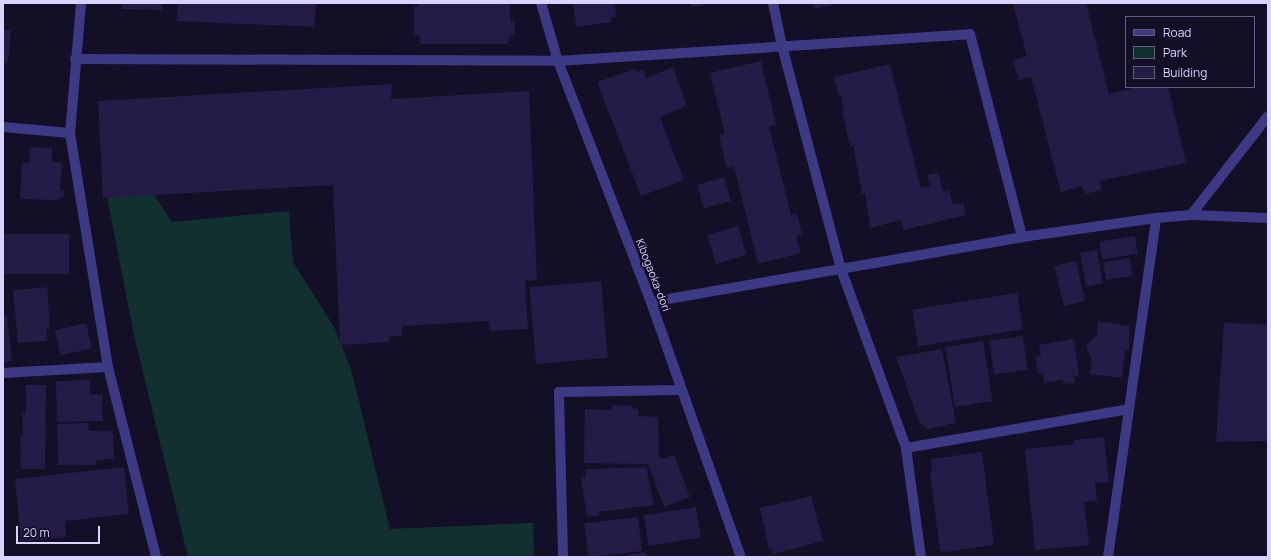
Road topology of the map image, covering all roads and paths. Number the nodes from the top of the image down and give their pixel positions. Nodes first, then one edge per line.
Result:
1 (81, 3) edge
2 (540, 3) edge
3 (773, 3) edge
4 (782, 46) junction
5 (75, 59) junction
6 (558, 61) junction
7 (1268, 116) edge
8 (3, 127) edge
9 (70, 133) junction
10 (1191, 216) junction
11 (1156, 218) junction
12 (1268, 218) edge
13 (1022, 236) junction
14 (841, 269) junction
15 (651, 302) junction
16 (108, 367) junction
17 (3, 373) edge
18 (681, 390) junction
19 (1129, 409) junction
20 (906, 448) junction
21 (156, 557) edge
22 (563, 557) edge
23 (741, 557) edge
24 (921, 557) edge
25 (1108, 557) edge

1 - 5 street
2 - 6 street, Kibogaoka-dori
3 - 4 street
4 - 6 street
4 - 13 street
4 - 14 street
5 - 6 street
5 - 9 street
6 - 15 street, Kibogaoka-dori
7 - 10 street
8 - 9 street
9 - 16 street
10 - 11 street
10 - 12 street
11 - 13 street
11 - 19 street
13 - 14 street
14 - 15 street
14 - 20 street
15 - 18 street, Kibogaoka-dori
16 - 17 street
16 - 21 street
18 - 22 street
18 - 23 street, Kibogaoka-dori
19 - 20 street
19 - 25 street
20 - 24 street

